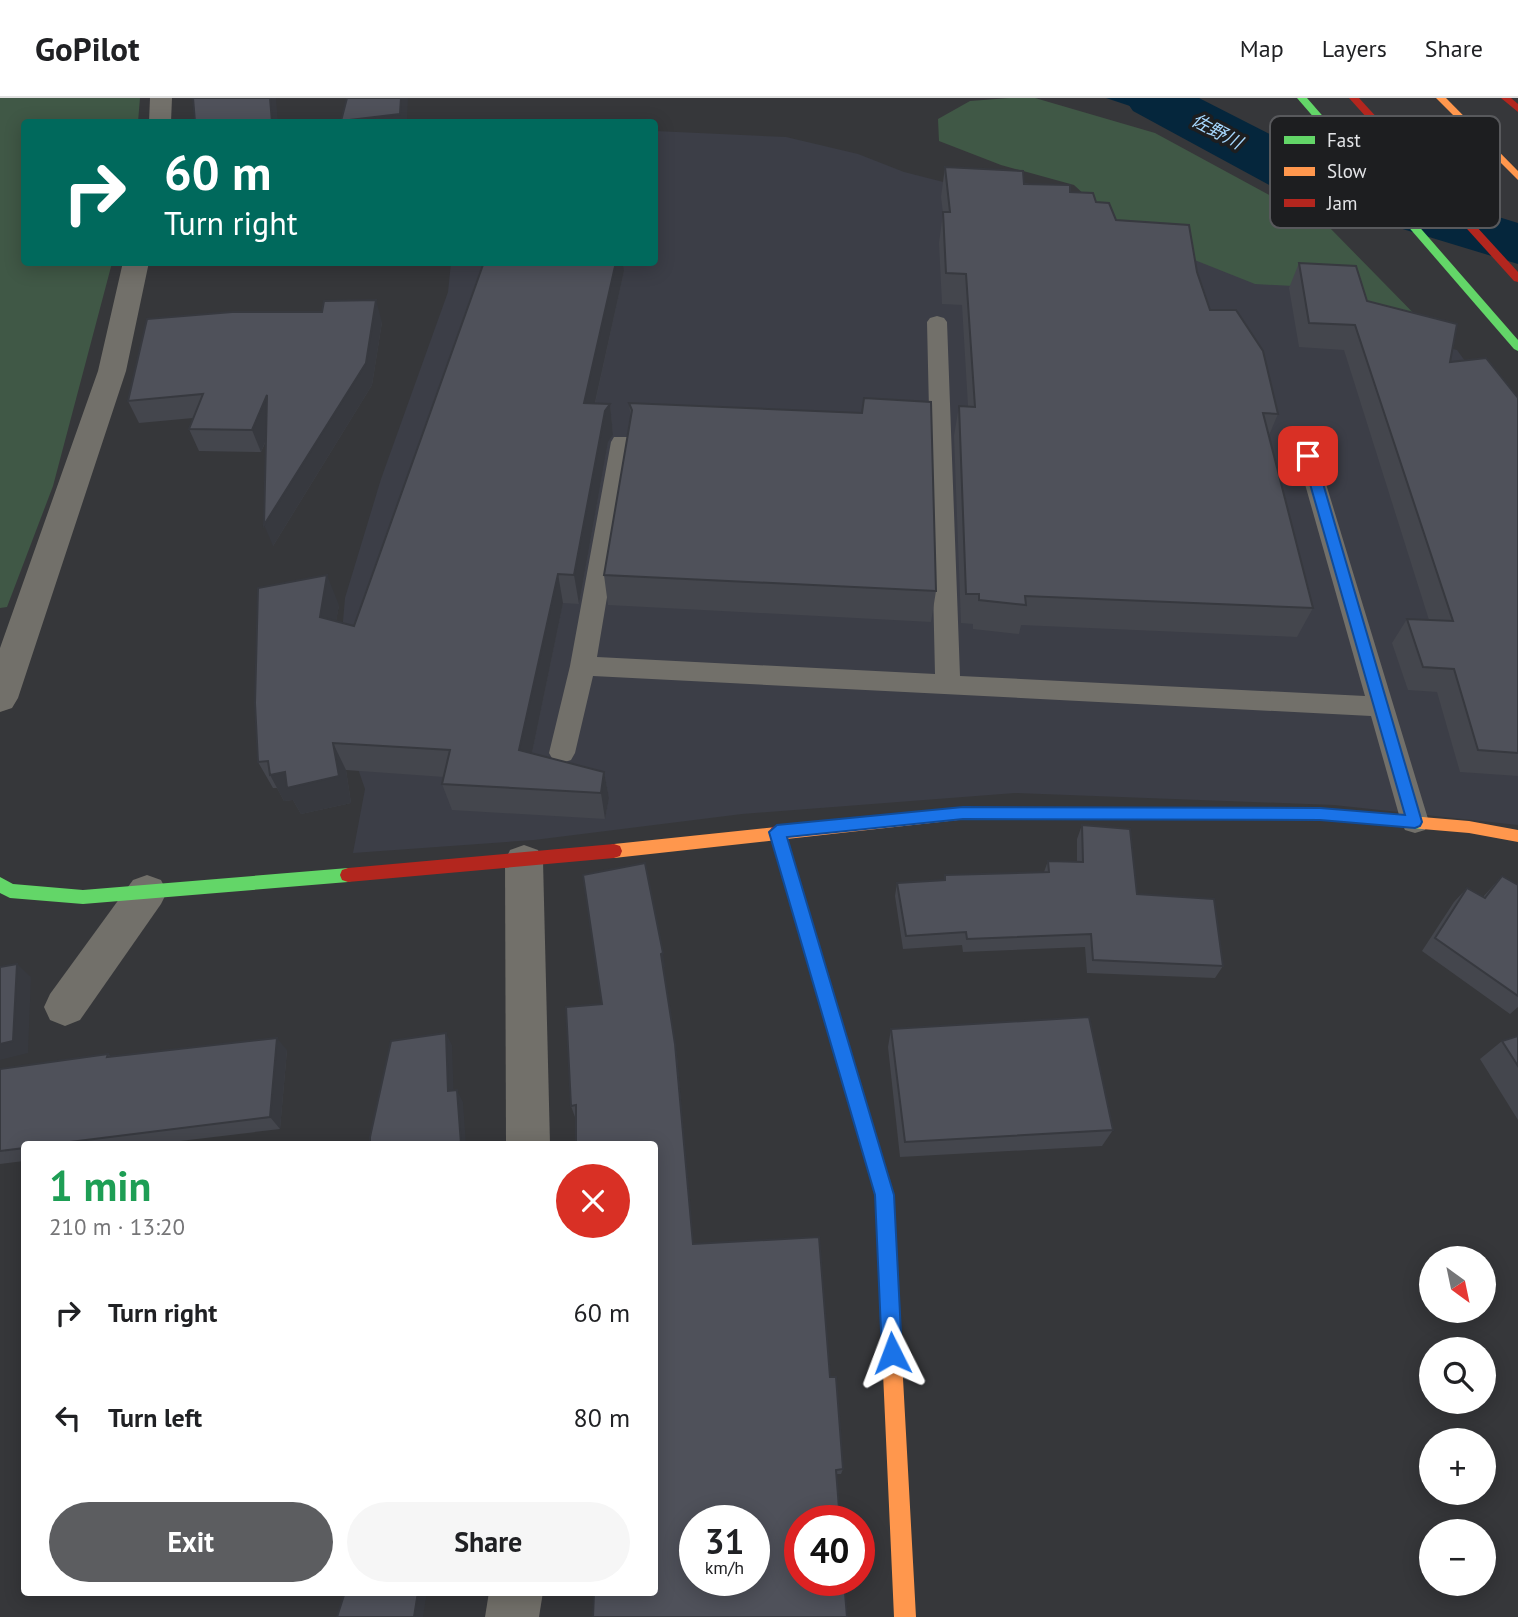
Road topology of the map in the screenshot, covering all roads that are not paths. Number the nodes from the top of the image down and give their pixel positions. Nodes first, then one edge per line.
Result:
1 (161, 98) edge
2 (1302, 98) edge
3 (1354, 98) edge
4 (1441, 98) edge
5 (1506, 98) edge
6 (1518, 109) edge
7 (1318, 116) edge
8 (1370, 116) edge
9 (1459, 116) edge
10 (160, 119) edge
11 (1500, 159) edge
12 (1518, 177) edge
13 (1415, 228) edge
14 (1472, 228) edge
15 (135, 266) edge
16 (1518, 279) edge
17 (937, 322) dead end
18 (1518, 347) edge
19 (622, 442) dead end
20 (1308, 456) dead end
21 (583, 666) junction
22 (948, 685) junction
23 (0, 698) edge
24 (1381, 707) junction
25 (562, 752) dead end
26 (1415, 822) junction
27 (777, 832) junction
28 (1518, 835) edge
29 (524, 861) junction
30 (0, 884) edge
31 (147, 892) junction
32 (65, 1007) dead end
33 (528, 1141) edge
34 (515, 1596) edge
35 (512, 1617) edge
36 (905, 1617) edge

1 - 10 street
2 - 7 main road
3 - 8 main road
4 - 9 main road
5 - 6 main road
11 - 12 main road
13 - 18 main road
14 - 16 main road
15 - 23 street
17 - 22 lane
19 - 21 lane
20 - 24 lane
21 - 22 lane
21 - 25 lane
22 - 24 lane
24 - 26 lane
26 - 27 main road
26 - 28 main road
27 - 29 main road
27 - 36 main road
29 - 31 main road
29 - 33 street
30 - 31 main road
31 - 32 street
34 - 35 street

